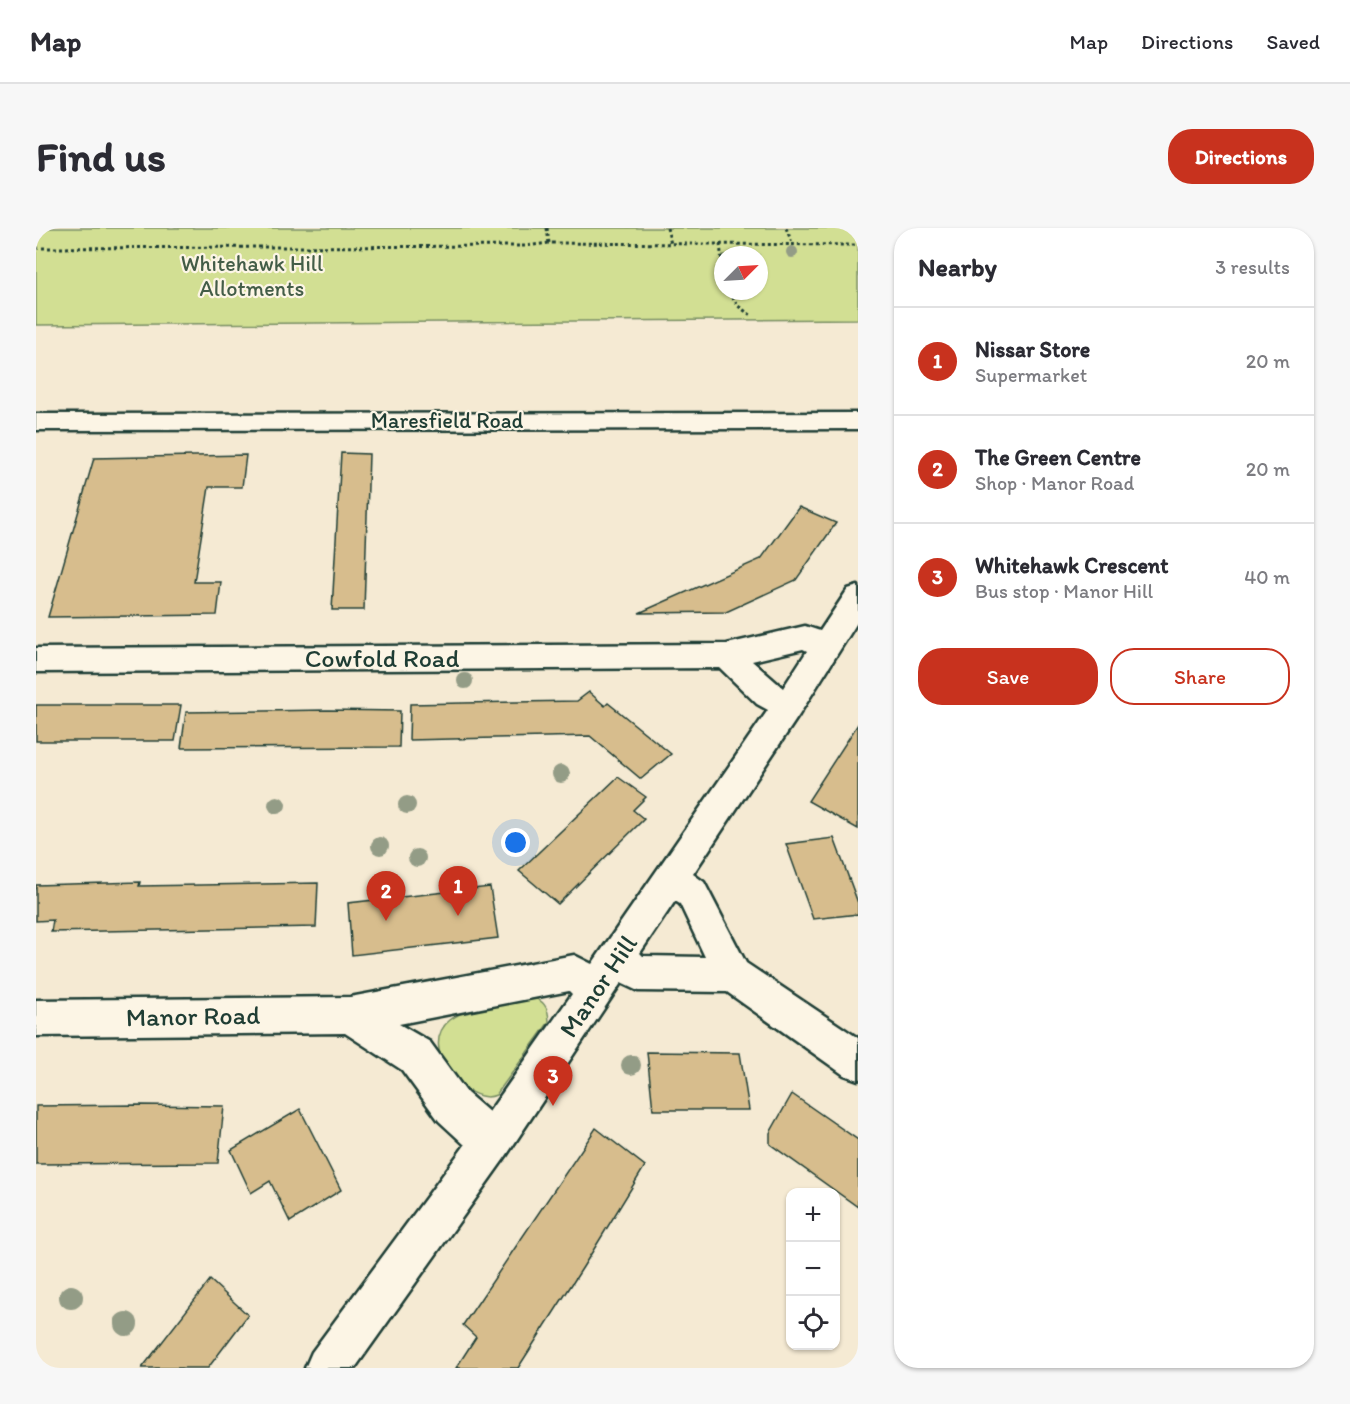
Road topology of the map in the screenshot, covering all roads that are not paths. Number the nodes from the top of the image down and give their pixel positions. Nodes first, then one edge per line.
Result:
1 (858, 421) edge
2 (36, 422) edge
3 (858, 597) edge
4 (826, 647) junction
5 (727, 656) junction
6 (36, 660) edge
7 (788, 706) junction
8 (672, 879) junction
9 (616, 958) junction
10 (733, 975) junction
11 (597, 990) junction
12 (350, 1015) junction
13 (36, 1018) edge
14 (858, 1061) edge
15 (492, 1142) junction
16 (328, 1368) edge

1 - 2 street, Maresfield Road
3 - 4 street, Manor Hill
4 - 5 street, Cowfold Road
4 - 7 street, Manor Hill
5 - 6 street, Cowfold Road
5 - 7 street
7 - 8 street, Manor Hill
8 - 9 street, Manor Hill
8 - 10 street
9 - 10 street
9 - 11 street, Manor Hill
10 - 14 street
11 - 12 street, Manor Road
11 - 15 street, Manor Hill
12 - 13 street, Manor Road
12 - 15 street
15 - 16 street, Manor Hill

